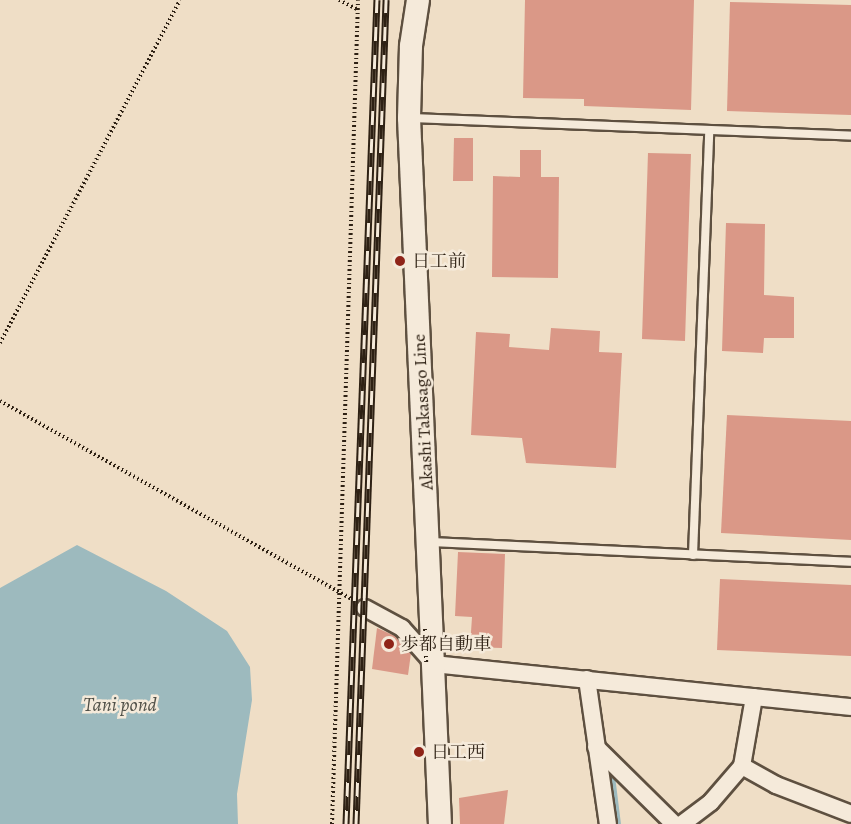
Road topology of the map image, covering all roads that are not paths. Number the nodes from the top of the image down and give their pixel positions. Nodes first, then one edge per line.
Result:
1 (418, 0) edge
2 (409, 118) junction
3 (709, 131) junction
4 (851, 136) edge
5 (430, 542) junction
6 (693, 555) junction
7 (851, 562) edge
8 (365, 608) road end
9 (430, 664) junction
10 (587, 679) junction
11 (754, 697) junction
12 (851, 707) edge
13 (596, 747) junction
14 (742, 766) junction
15 (851, 814) edge
16 (440, 824) edge
17 (608, 824) edge
18 (674, 824) edge
19 (682, 824) edge

1 - 2 main road, Akashi Takasago Line
2 - 3 lane
2 - 5 main road, Akashi Takasago Line
3 - 4 lane
3 - 6 lane
5 - 6 lane
5 - 9 main road, Akashi Takasago Line
6 - 7 lane
8 - 9 street
9 - 10 street
9 - 16 main road, Akashi Takasago Line
10 - 11 street
10 - 13 street
11 - 12 street
11 - 14 street
13 - 17 street
13 - 18 street
14 - 15 street
14 - 19 street

